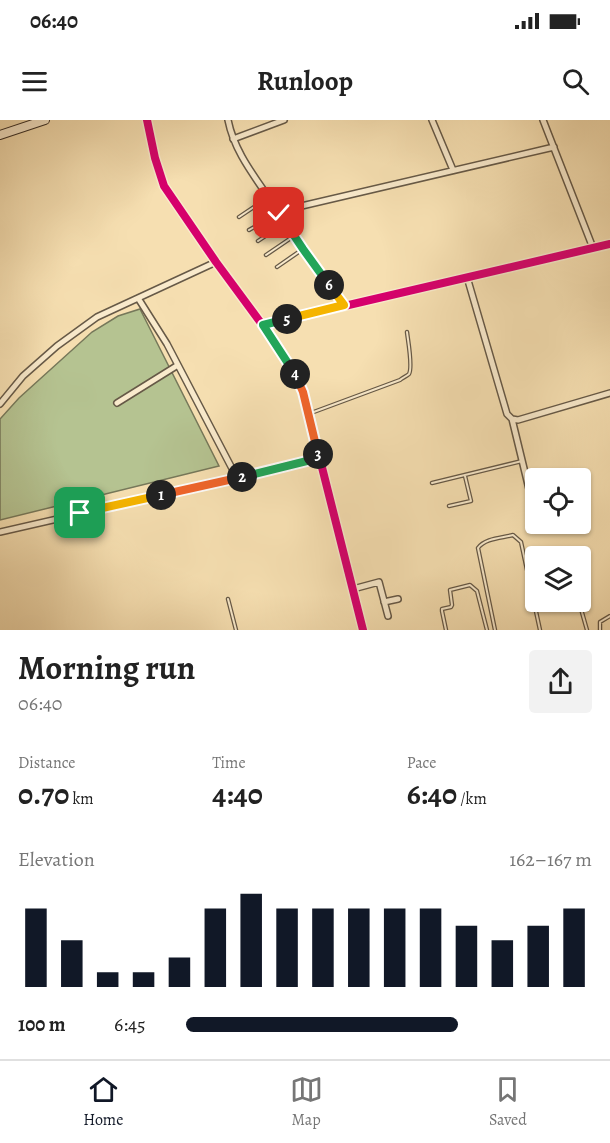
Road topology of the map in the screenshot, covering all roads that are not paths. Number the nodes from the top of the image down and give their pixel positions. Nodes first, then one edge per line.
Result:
1 (45, 120) edge
2 (147, 120) edge
3 (228, 120) edge
4 (284, 120) edge
5 (432, 120) edge
6 (543, 120) edge
7 (0, 135) edge
8 (232, 139) junction
9 (554, 147) junction
10 (453, 171) junction
11 (269, 197) junction
12 (279, 213) junction
13 (239, 217) dead end
14 (285, 223) junction
15 (249, 230) dead end
16 (294, 236) junction
17 (258, 241) dead end
18 (610, 244) edge
19 (593, 248) junction
20 (303, 249) junction
21 (266, 255) dead end
22 (216, 262) junction
23 (277, 267) dead end
24 (467, 277) junction
25 (138, 298) junction
26 (344, 305) junction
27 (263, 325) junction
28 (407, 332) dead end
29 (178, 365) junction
30 (610, 393) edge
31 (1, 400) edge
32 (117, 403) dead end
33 (308, 414) junction
34 (512, 419) junction
35 (319, 458) junction
36 (522, 461) junction
37 (525, 473) edge
38 (465, 475) junction
39 (237, 478) junction
40 (432, 483) dead end
41 (450, 506) dead end
42 (0, 532) edge
43 (353, 590) junction
44 (228, 599) dead end
45 (398, 599) dead end
46 (384, 602) junction
47 (582, 612) edge
48 (388, 616) dead end
49 (610, 616) edge
50 (236, 630) edge
51 (363, 630) edge
52 (446, 630) edge
53 (487, 630) edge
54 (495, 630) edge
55 (540, 630) edge
56 (587, 630) edge
57 (600, 630) edge

1 - 7 main road
2 - 22 street
3 - 8 street
4 - 8 street
5 - 10 street
6 - 9 street
8 - 11 street
9 - 10 street
9 - 19 street
10 - 12 street
11 - 12 street
11 - 13 lane
12 - 14 street
12 - 15 lane
14 - 16 street
14 - 17 lane
16 - 20 street
16 - 21 lane
18 - 19 street
19 - 24 street
20 - 23 lane
20 - 26 street
22 - 25 street
22 - 27 street
24 - 26 street
24 - 34 street
25 - 29 street
25 - 31 street
26 - 27 street
27 - 33 street
28 - 33 lane
29 - 32 street
29 - 39 street
30 - 34 street
33 - 35 street
34 - 36 street
35 - 39 street
35 - 43 street
36 - 37 street
36 - 38 lane
38 - 40 lane
38 - 41 lane
39 - 42 street
43 - 46 street
43 - 51 street
44 - 50 lane
45 - 46 street
46 - 48 street
47 - 56 lane
49 - 57 lane
52 - 53 lane
54 - 55 lane

